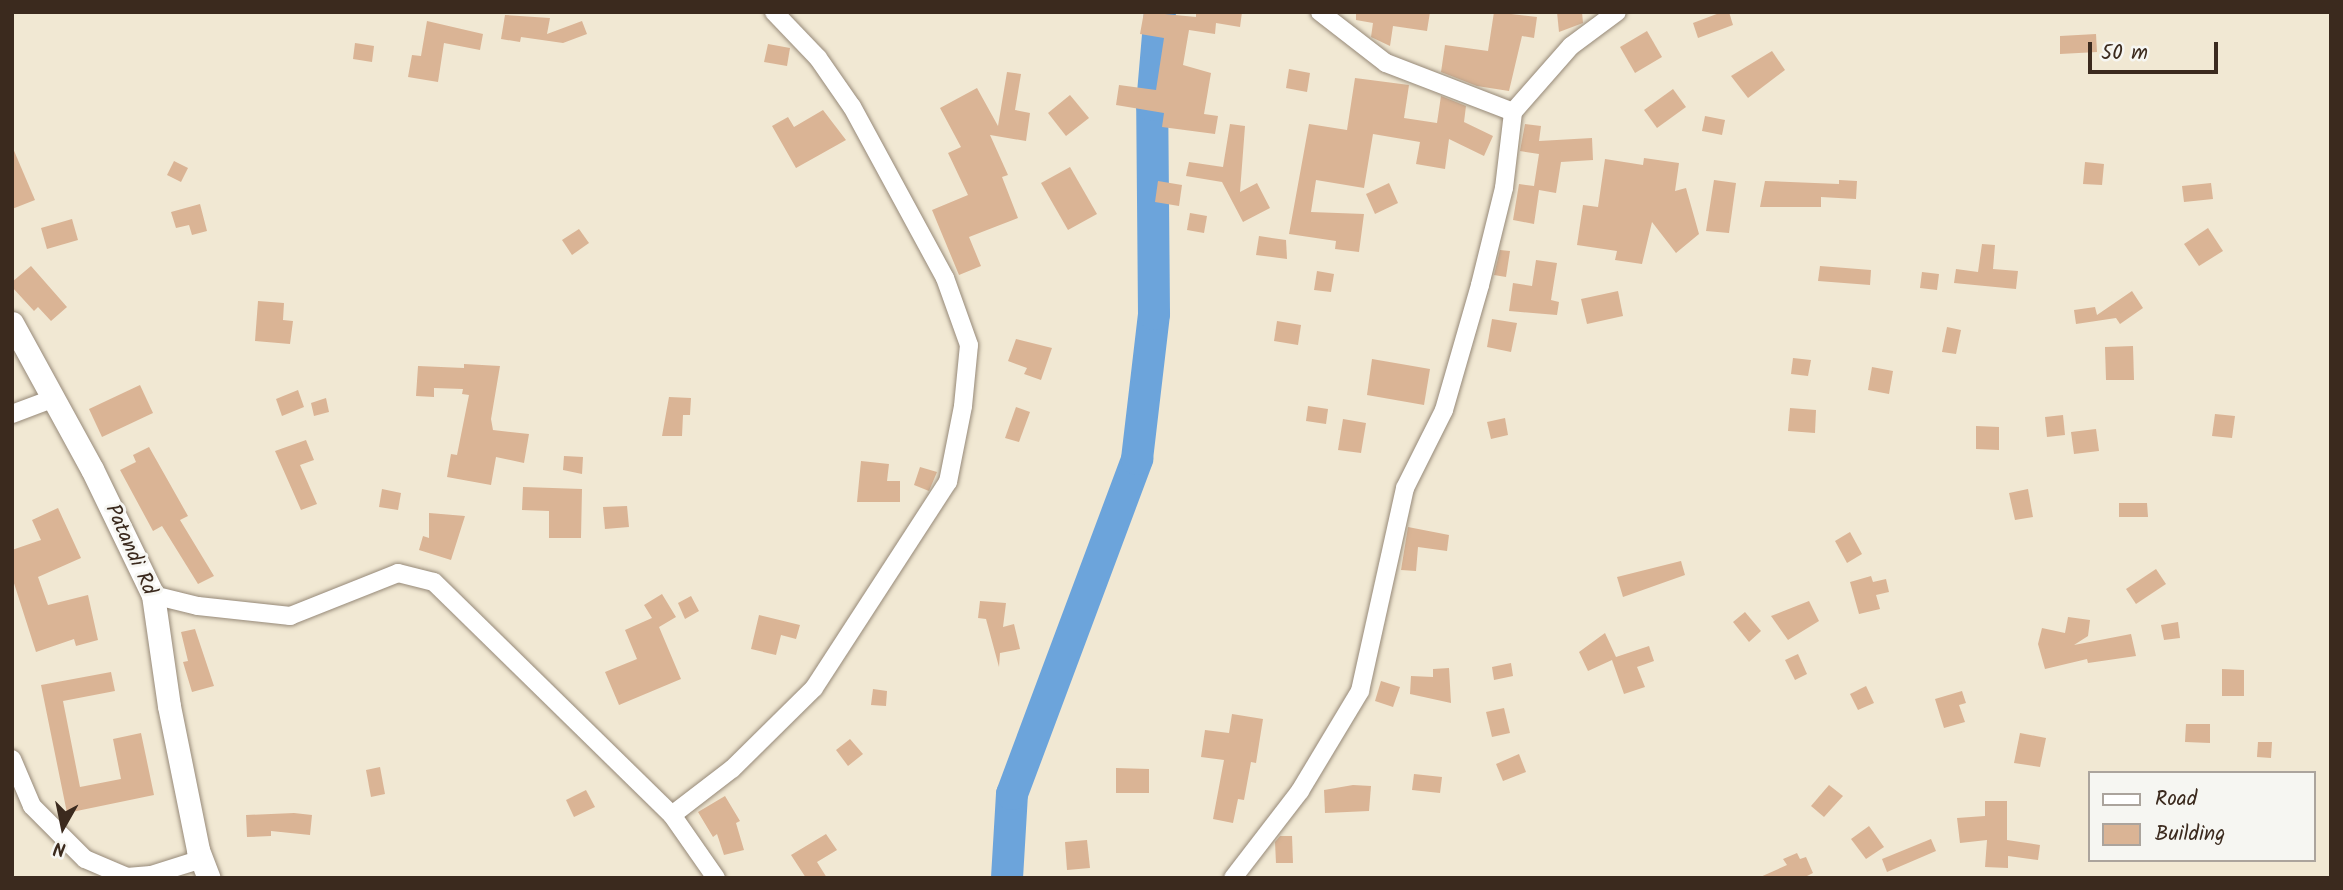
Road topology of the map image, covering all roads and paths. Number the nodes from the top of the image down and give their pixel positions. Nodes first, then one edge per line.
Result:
1 (774, 12) edge
2 (1320, 12) edge
3 (1617, 12) edge
4 (1513, 112) junction
5 (12, 323) edge
6 (52, 399) junction
7 (12, 414) edge
8 (153, 595) junction
9 (12, 759) edge
10 (672, 815) junction
11 (205, 868) edge
12 (716, 878) edge
13 (1233, 878) edge

1 - 10 street
2 - 4 street
3 - 4 street
4 - 13 street
5 - 6 street, Patandi Rd
6 - 7 street
6 - 8 street, Patandi Rd
8 - 10 street
8 - 11 street, Patandi Rd
9 - 11 street
10 - 12 street

